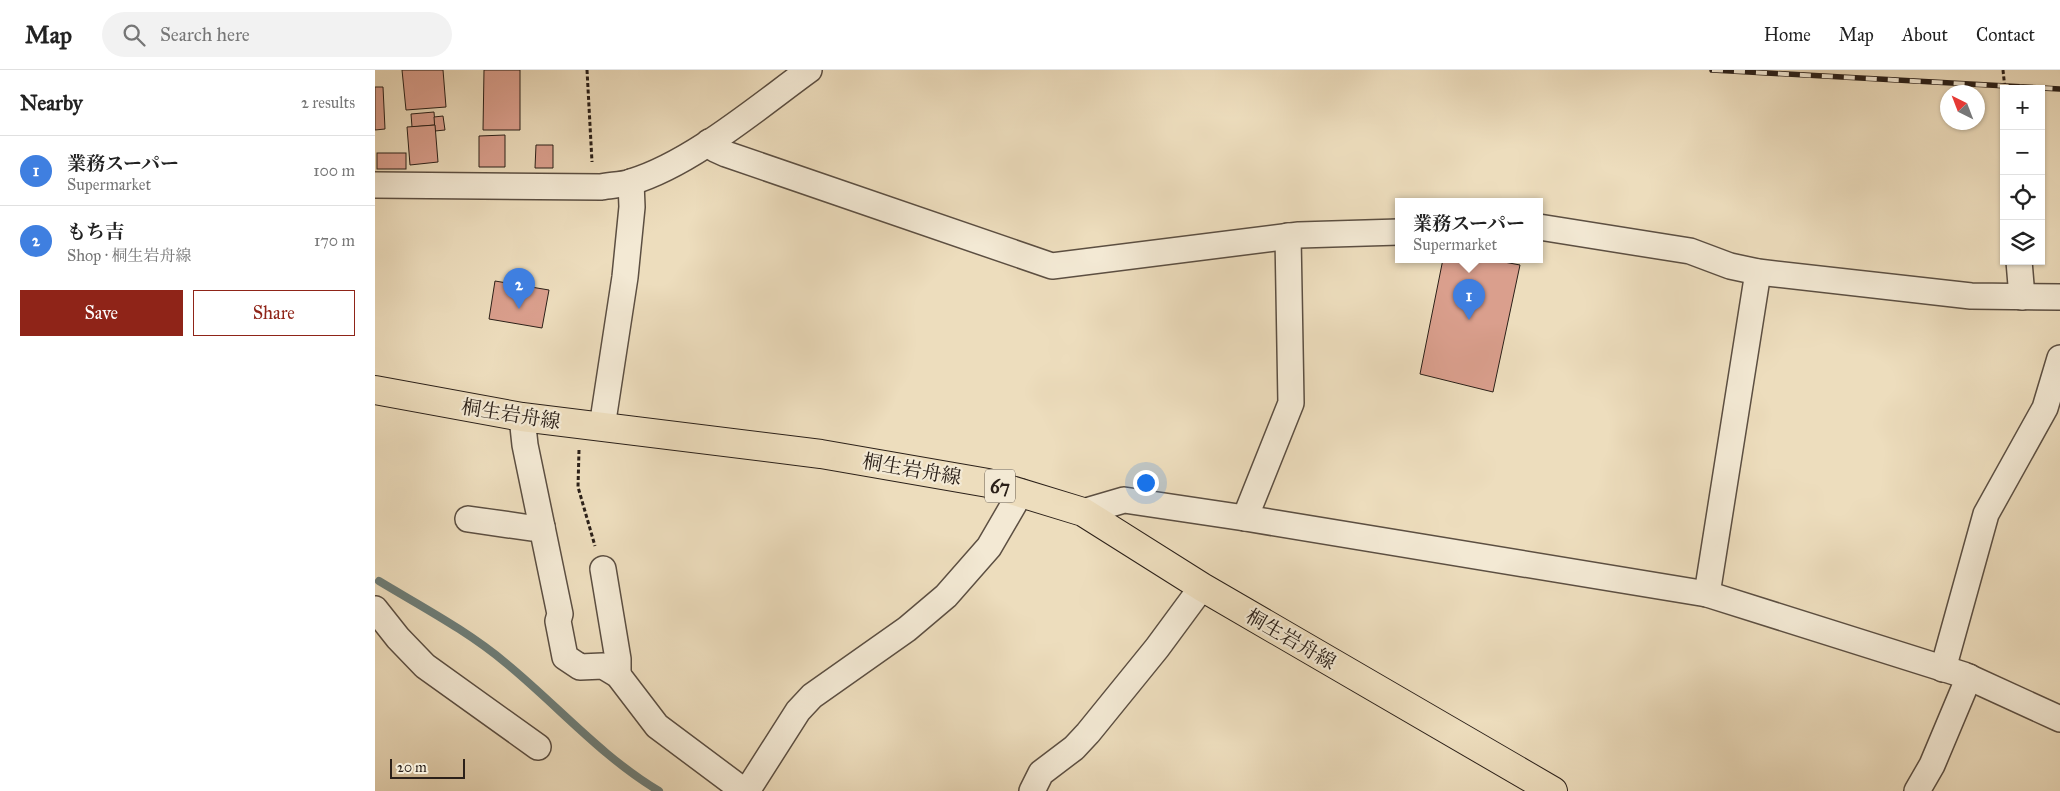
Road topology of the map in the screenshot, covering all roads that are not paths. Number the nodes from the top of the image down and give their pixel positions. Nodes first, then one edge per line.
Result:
1 (809, 70) edge
2 (709, 142) junction
3 (631, 182) junction
4 (375, 185) edge
5 (1543, 227) edge
6 (1395, 232) edge
7 (1288, 236) junction
8 (2019, 265) edge
9 (1758, 272) junction
10 (2060, 297) edge
11 (2023, 298) junction
12 (2060, 358) edge
13 (375, 390) edge
14 (522, 417) junction
15 (602, 427) junction
16 (1021, 492) junction
17 (1083, 512) junction
18 (1245, 518) junction
19 (468, 520) dead end
20 (541, 527) junction
21 (603, 569) road end
22 (1202, 587) junction
23 (1707, 594) junction
24 (375, 609) edge
25 (1943, 669) junction
26 (618, 675) junction
27 (1969, 677) junction
28 (2060, 718) edge
29 (538, 747) dead end
30 (746, 791) edge
31 (1032, 791) edge
32 (1553, 791) edge
33 (1917, 791) edge

1 - 2 street
2 - 3 street
2 - 7 street
3 - 4 street
3 - 15 street
5 - 9 street
6 - 7 street
7 - 18 street
8 - 11 street
9 - 11 street
9 - 23 street
10 - 11 street
12 - 25 street
13 - 14 main road, 桐生岩舟線 / 67
14 - 15 main road, 桐生岩舟線 / 67
14 - 20 street
15 - 16 main road, 桐生岩舟線 / 67
16 - 17 main road, 桐生岩舟線 / 67
16 - 30 street
17 - 18 street
17 - 22 main road, 桐生岩舟線 / 67
18 - 23 street
19 - 20 street
20 - 26 street
21 - 26 street
22 - 31 street
22 - 32 main road, 桐生岩舟線 / 67
23 - 25 street
24 - 29 street
25 - 27 street
26 - 30 street
27 - 28 street
27 - 33 street

